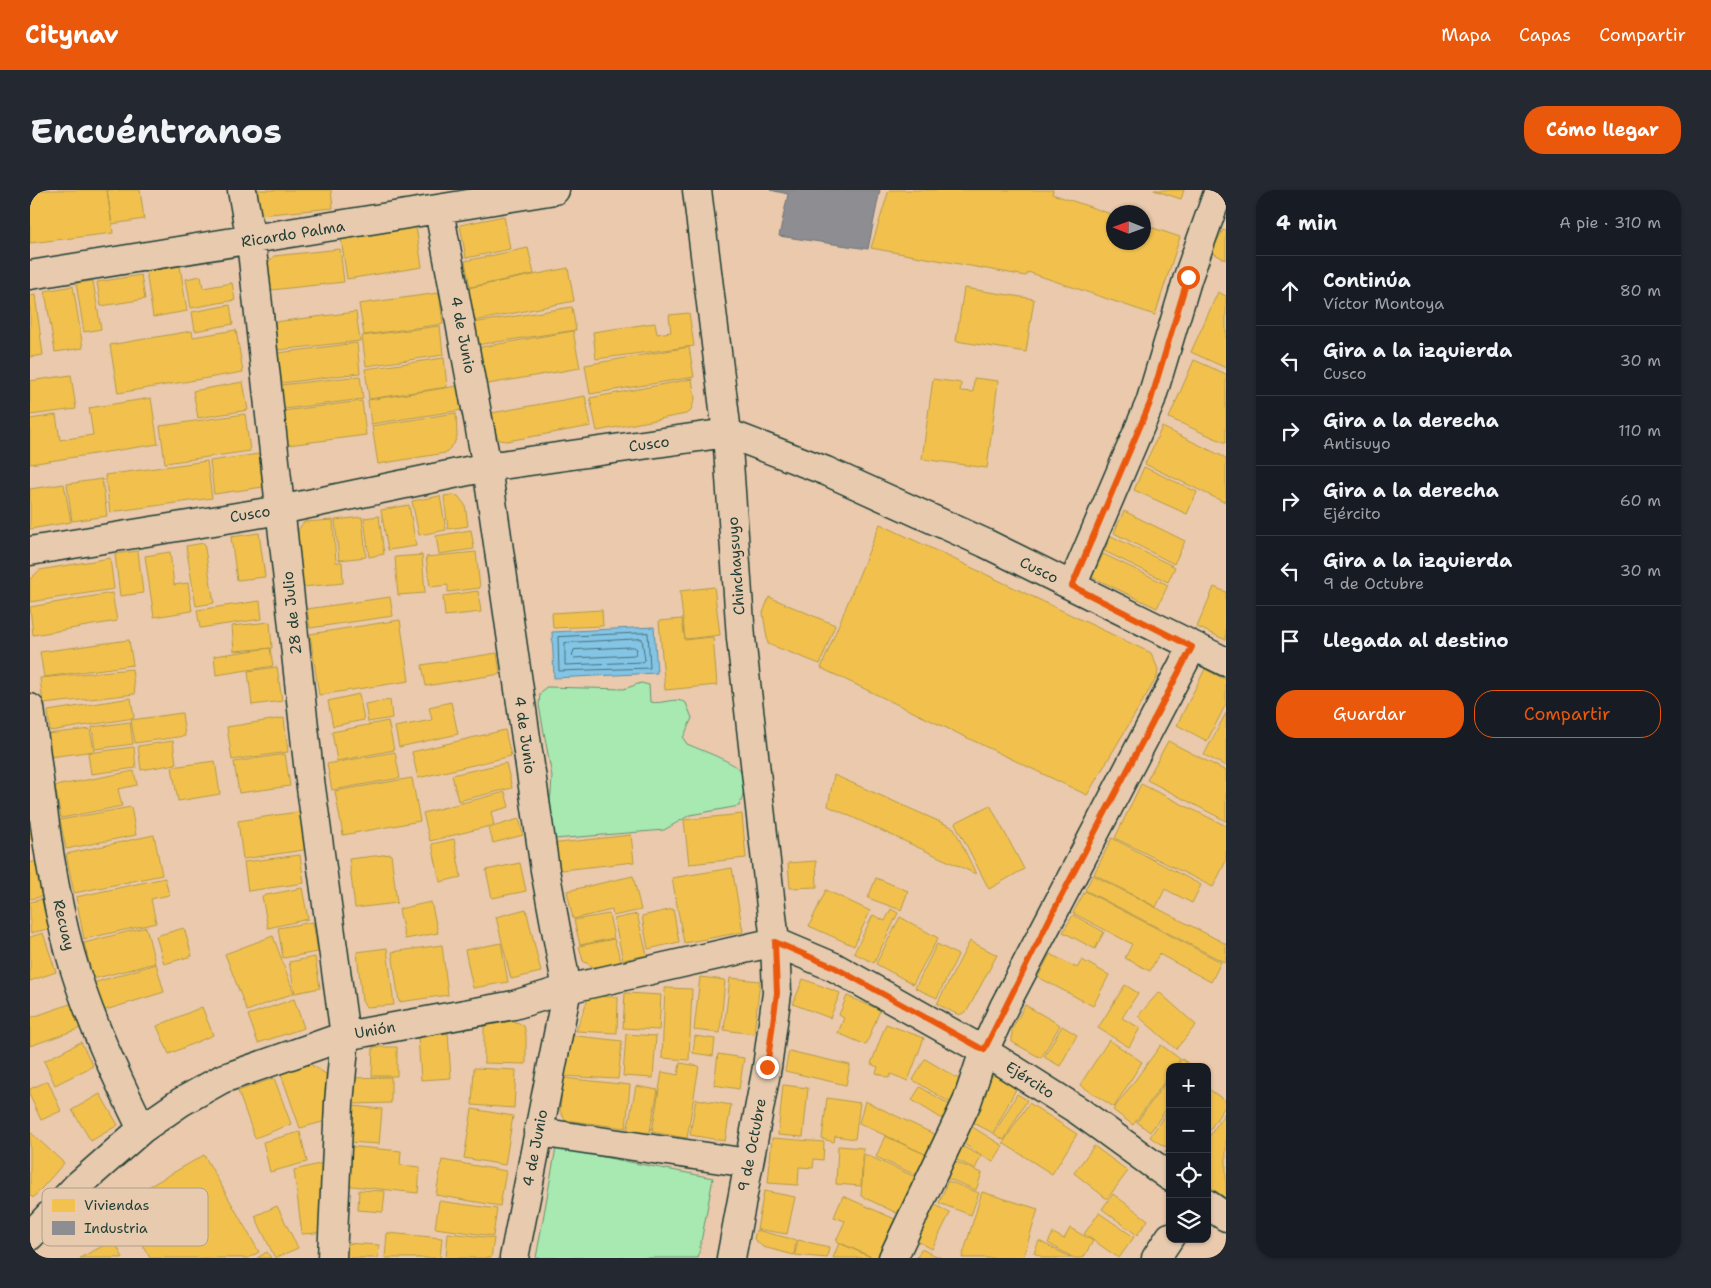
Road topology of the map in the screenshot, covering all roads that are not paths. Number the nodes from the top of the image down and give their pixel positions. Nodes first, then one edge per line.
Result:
1 (242, 190) edge
2 (555, 190) edge
3 (697, 190) edge
4 (1219, 190) edge
5 (439, 210) junction
6 (250, 241) junction
7 (30, 276) edge
8 (727, 433) junction
9 (487, 467) junction
10 (280, 510) junction
11 (30, 551) edge
12 (1072, 586) junction
13 (1192, 647) junction
14 (1226, 662) edge
15 (30, 708) edge
16 (40, 854) edge
17 (775, 942) junction
18 (567, 989) junction
19 (345, 1036) junction
20 (984, 1050) junction
21 (142, 1129) junction
22 (538, 1132) junction
23 (748, 1163) junction
24 (1166, 1173) edge
25 (74, 1188) edge
26 (1211, 1207) edge
27 (1226, 1217) edge
28 (42, 1218) edge
29 (32, 1228) edge
30 (1166, 1243) edge
31 (332, 1258) edge
32 (514, 1258) edge
33 (733, 1258) edge
34 (893, 1258) edge
35 (1156, 1258) edge

1 - 6 street, 28 de Julio
2 - 5 street, Ricardo Palma
3 - 8 street, Chinchaysuyo
4 - 12 street
5 - 6 street, Ricardo Palma
5 - 9 street, 4 de Junio
6 - 7 street, Ricardo Palma
6 - 10 street, 28 de Julio
8 - 9 street, Cusco
8 - 12 street, Cusco
8 - 17 street, Chinchaysuyo
9 - 10 street, Cusco
9 - 18 street, 4 de Junio
10 - 11 street, Cusco
10 - 19 street, 28 de Julio
12 - 13 street, Cusco
13 - 14 street, Cusco
13 - 20 street
15 - 16 street, Recuay
16 - 21 street, Recuay
17 - 18 street, Unión
17 - 20 street, Ejército
17 - 23 street, 9 de Octubre
18 - 19 street, Unión
18 - 22 street, 4 de Junio
19 - 21 street, Unión
19 - 31 street, 28 de Julio
20 - 24 street, Ejército
20 - 34 street
21 - 25 street, Unión
22 - 23 street
22 - 32 street, 4 de Junio
23 - 33 street, 9 de Octubre
26 - 27 street
28 - 29 street, Unión
30 - 35 street

